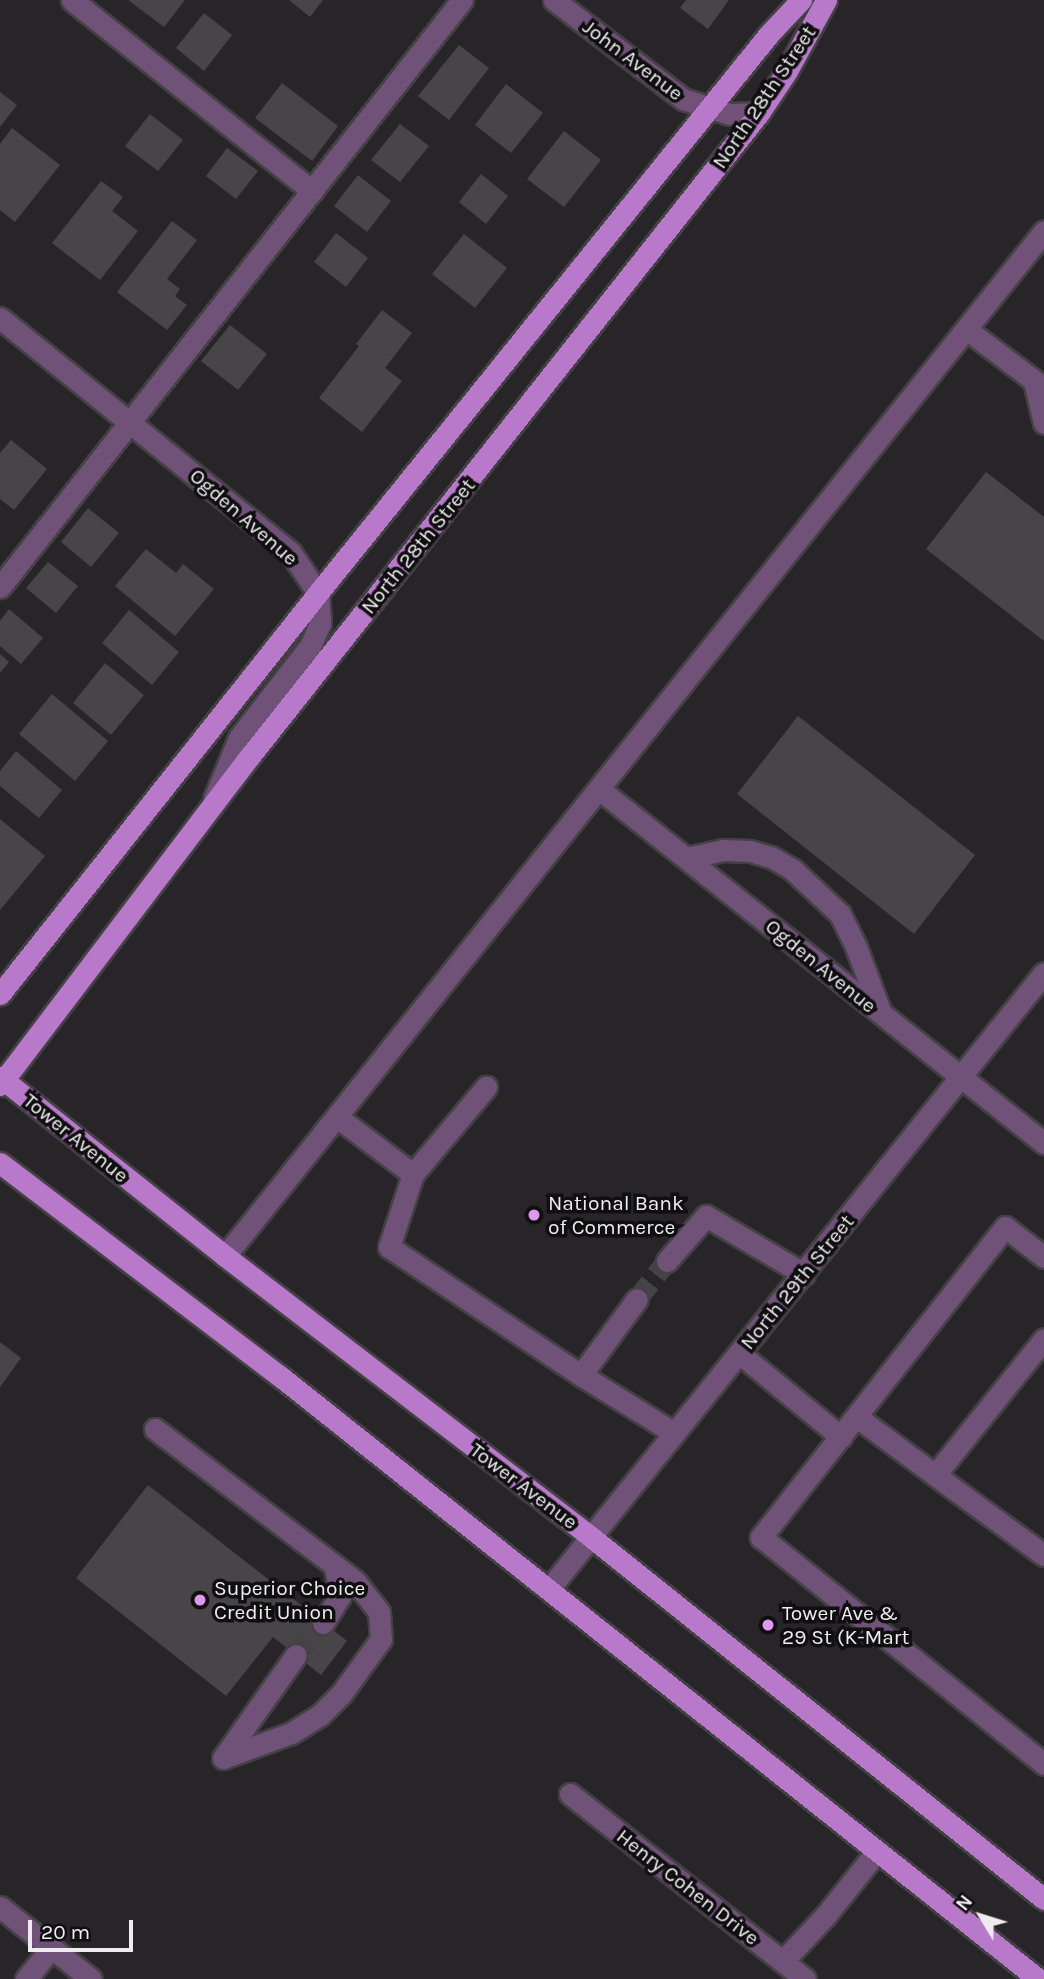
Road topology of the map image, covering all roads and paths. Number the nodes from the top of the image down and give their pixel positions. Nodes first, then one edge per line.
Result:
1 (72, 0) edge
2 (462, 0) edge
3 (554, 0) edge
4 (800, 0) edge
5 (826, 0) edge
6 (708, 109) junction
7 (759, 113) junction
8 (313, 191) junction
9 (1044, 231) edge
10 (0, 318) edge
11 (966, 329) junction
12 (1039, 385) edge
13 (129, 419) junction
14 (1044, 423) edge
15 (0, 587) edge
16 (318, 593) junction
17 (599, 789) junction
18 (209, 810) junction
19 (686, 858) junction
20 (1044, 973) edge
21 (0, 995) edge
22 (880, 1013) junction
23 (961, 1077) junction
24 (1, 1081) edge
25 (486, 1087) dead end
26 (337, 1117) junction
27 (1044, 1143) edge
28 (0, 1163) edge
29 (413, 1174) junction
30 (225, 1256) junction
31 (1044, 1257) edge
32 (667, 1261) tunnel mouth
33 (804, 1274) junction
34 (637, 1299) tunnel mouth
35 (1044, 1339) edge
36 (739, 1353) junction
37 (581, 1376) junction
38 (857, 1417) junction
39 (155, 1429) dead end
40 (674, 1433) junction
41 (841, 1437) junction
42 (935, 1475) junction
43 (590, 1538) junction
44 (1044, 1555) edge
45 (335, 1569) junction
46 (549, 1589) junction
47 (323, 1623) tunnel mouth
48 (296, 1655) tunnel mouth
49 (1044, 1764) edge
50 (570, 1794) dead end
51 (877, 1851) junction
52 (1044, 1899) edge
53 (0, 1907) edge
54 (52, 1947) junction
55 (783, 1962) junction
56 (26, 1979) edge
57 (91, 1979) edge
58 (805, 1979) edge
59 (1038, 1979) edge

1 - 8 street
2 - 8 street
3 - 6 street, John Avenue
4 - 6 main road, North 28th Street
5 - 7 main road, North 28th Street
6 - 7 street, John Avenue
6 - 16 main road, North 28th Street
7 - 18 main road, North 28th Street
8 - 13 street
9 - 11 street
10 - 13 street, Ogden Avenue
11 - 12 street
11 - 17 street
12 - 14 street
13 - 15 street
13 - 16 street, Ogden Avenue
16 - 18 street
16 - 21 main road, North 28th Street
17 - 19 street, Ogden Avenue
17 - 26 street
18 - 24 main road, North 28th Street
19 - 22 street, Ogden Avenue
19 - 22 street
20 - 23 street, North 29th Street
22 - 23 street, Ogden Avenue
23 - 27 street, Ogden Avenue
23 - 33 street, North 29th Street
24 - 30 main road, Tower Avenue
25 - 29 street
26 - 29 street
26 - 30 street
28 - 46 main road
29 - 37 street
30 - 43 main road, Tower Avenue
31 - 38 street
32 - 33 street
33 - 36 street, North 29th Street
34 - 37 street
35 - 42 street
36 - 40 street, North 29th Street
36 - 41 street
37 - 40 street
38 - 41 street
38 - 42 street
39 - 45 street
40 - 43 street, North 29th Street
41 - 49 street
42 - 44 street
43 - 46 street, North 29th Street
43 - 52 main road, Tower Avenue
45 - 47 street
45 - 48 street
46 - 51 main road
50 - 55 street, Henry Cohen Drive
51 - 55 street
51 - 59 main road
53 - 54 street
54 - 56 street
54 - 57 street
55 - 58 street, Henry Cohen Drive

